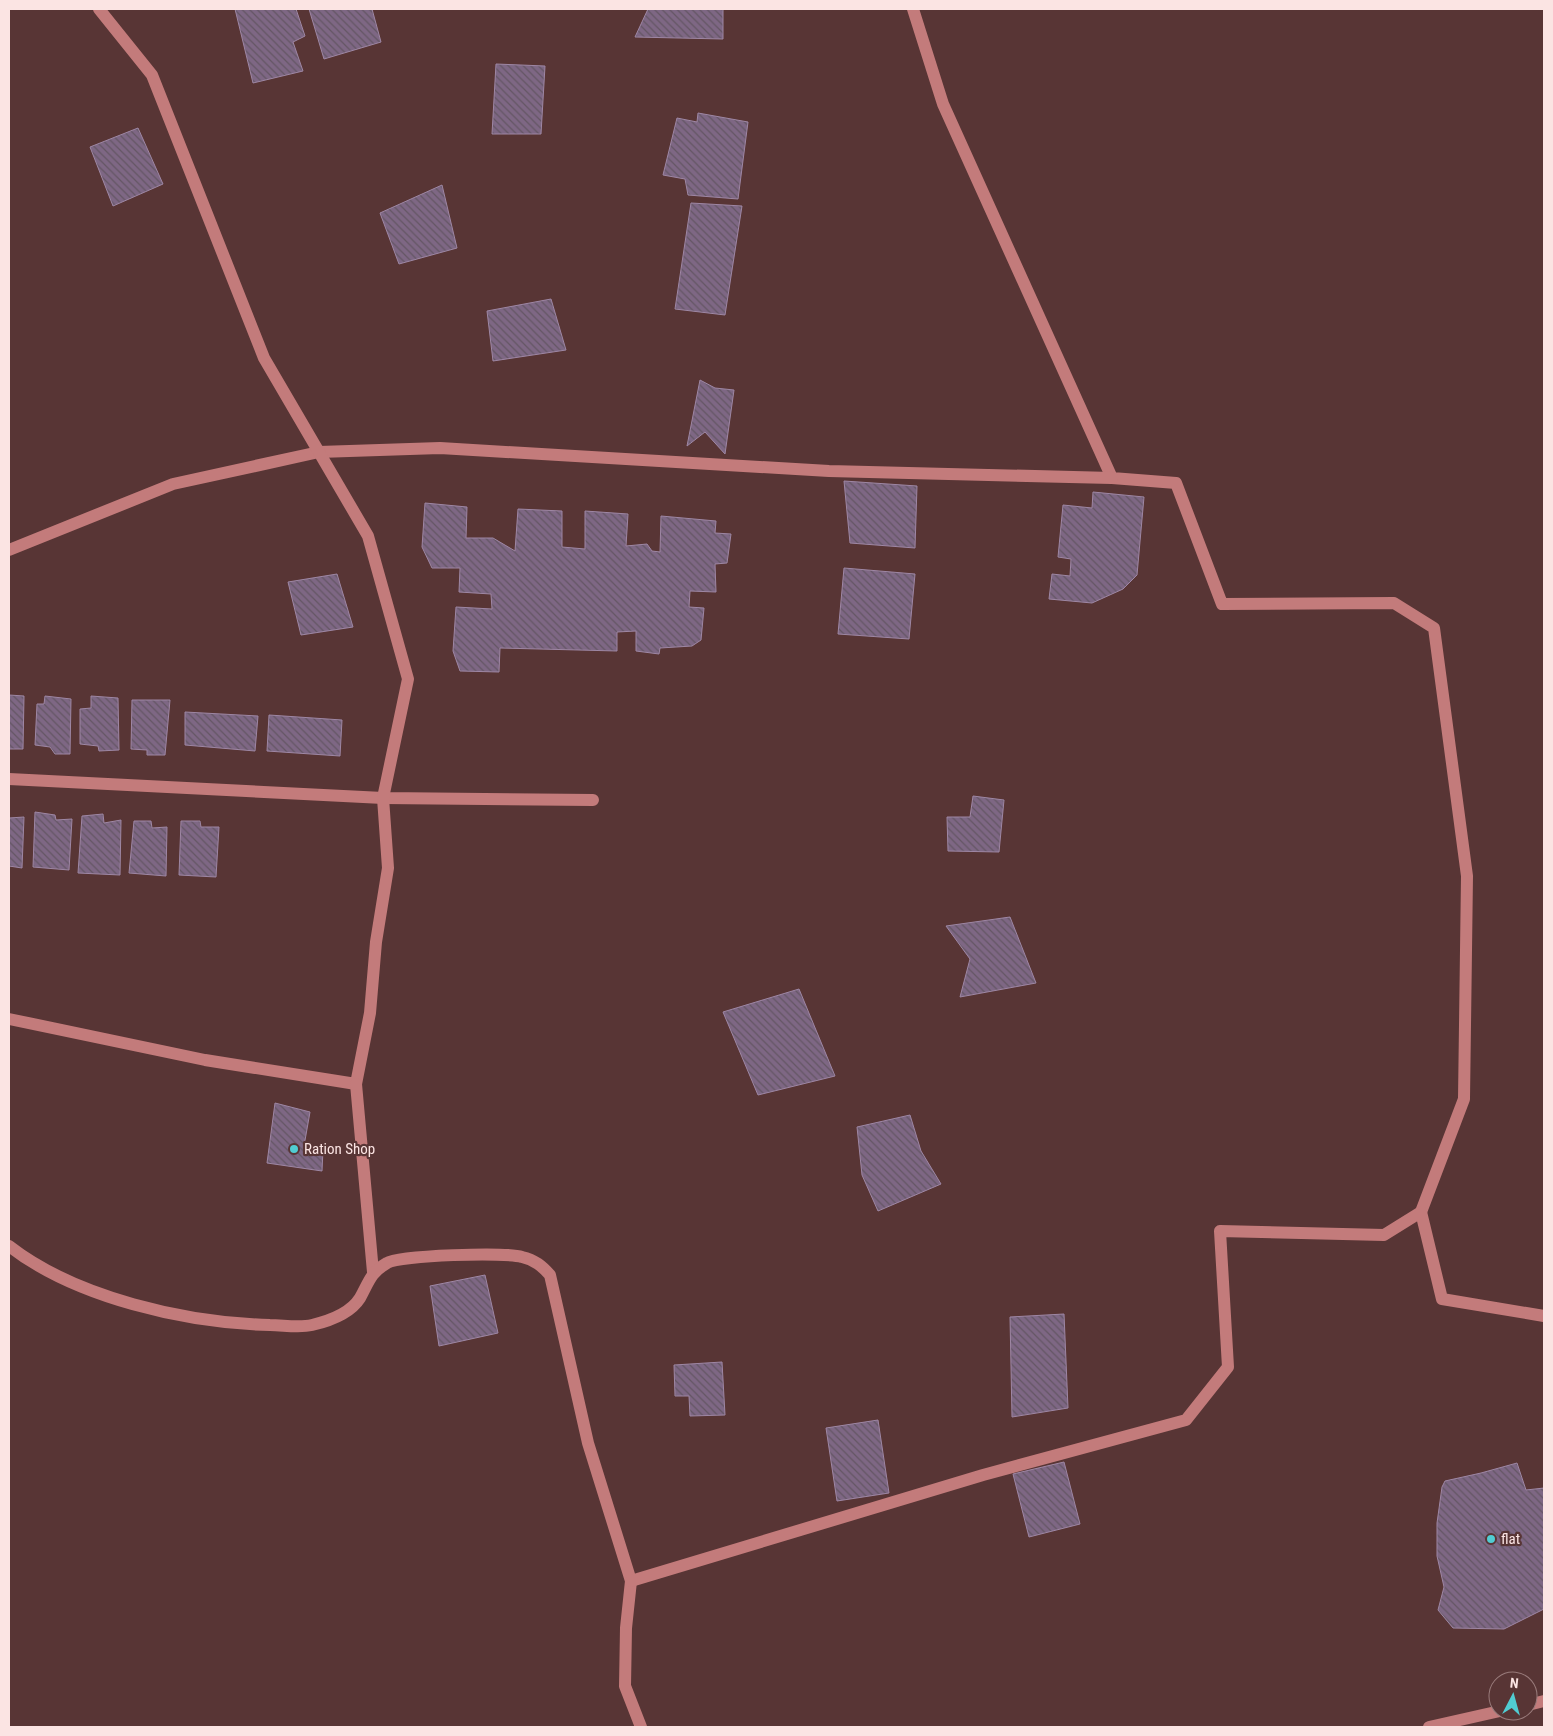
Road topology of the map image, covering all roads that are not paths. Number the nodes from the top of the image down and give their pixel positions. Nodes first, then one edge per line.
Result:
1 (98, 9) edge
2 (913, 9) edge
3 (319, 452) junction
4 (1112, 478) junction
5 (9, 550) edge
6 (9, 779) edge
7 (383, 798) junction
8 (592, 800) dead end
9 (9, 1019) edge
10 (356, 1084) junction
11 (1421, 1212) junction
12 (9, 1246) edge
13 (373, 1272) junction
14 (1544, 1316) edge
15 (631, 1581) junction
16 (1488, 1714) edge
17 (641, 1727) edge
18 (1429, 1727) edge

1 - 3 street
2 - 4 street
3 - 4 street
3 - 5 street
3 - 7 street
4 - 11 street
6 - 7 street
7 - 8 street
7 - 10 street
9 - 10 street
10 - 13 street
11 - 14 street
11 - 15 street
12 - 13 street
13 - 15 street
15 - 17 street
16 - 18 street

